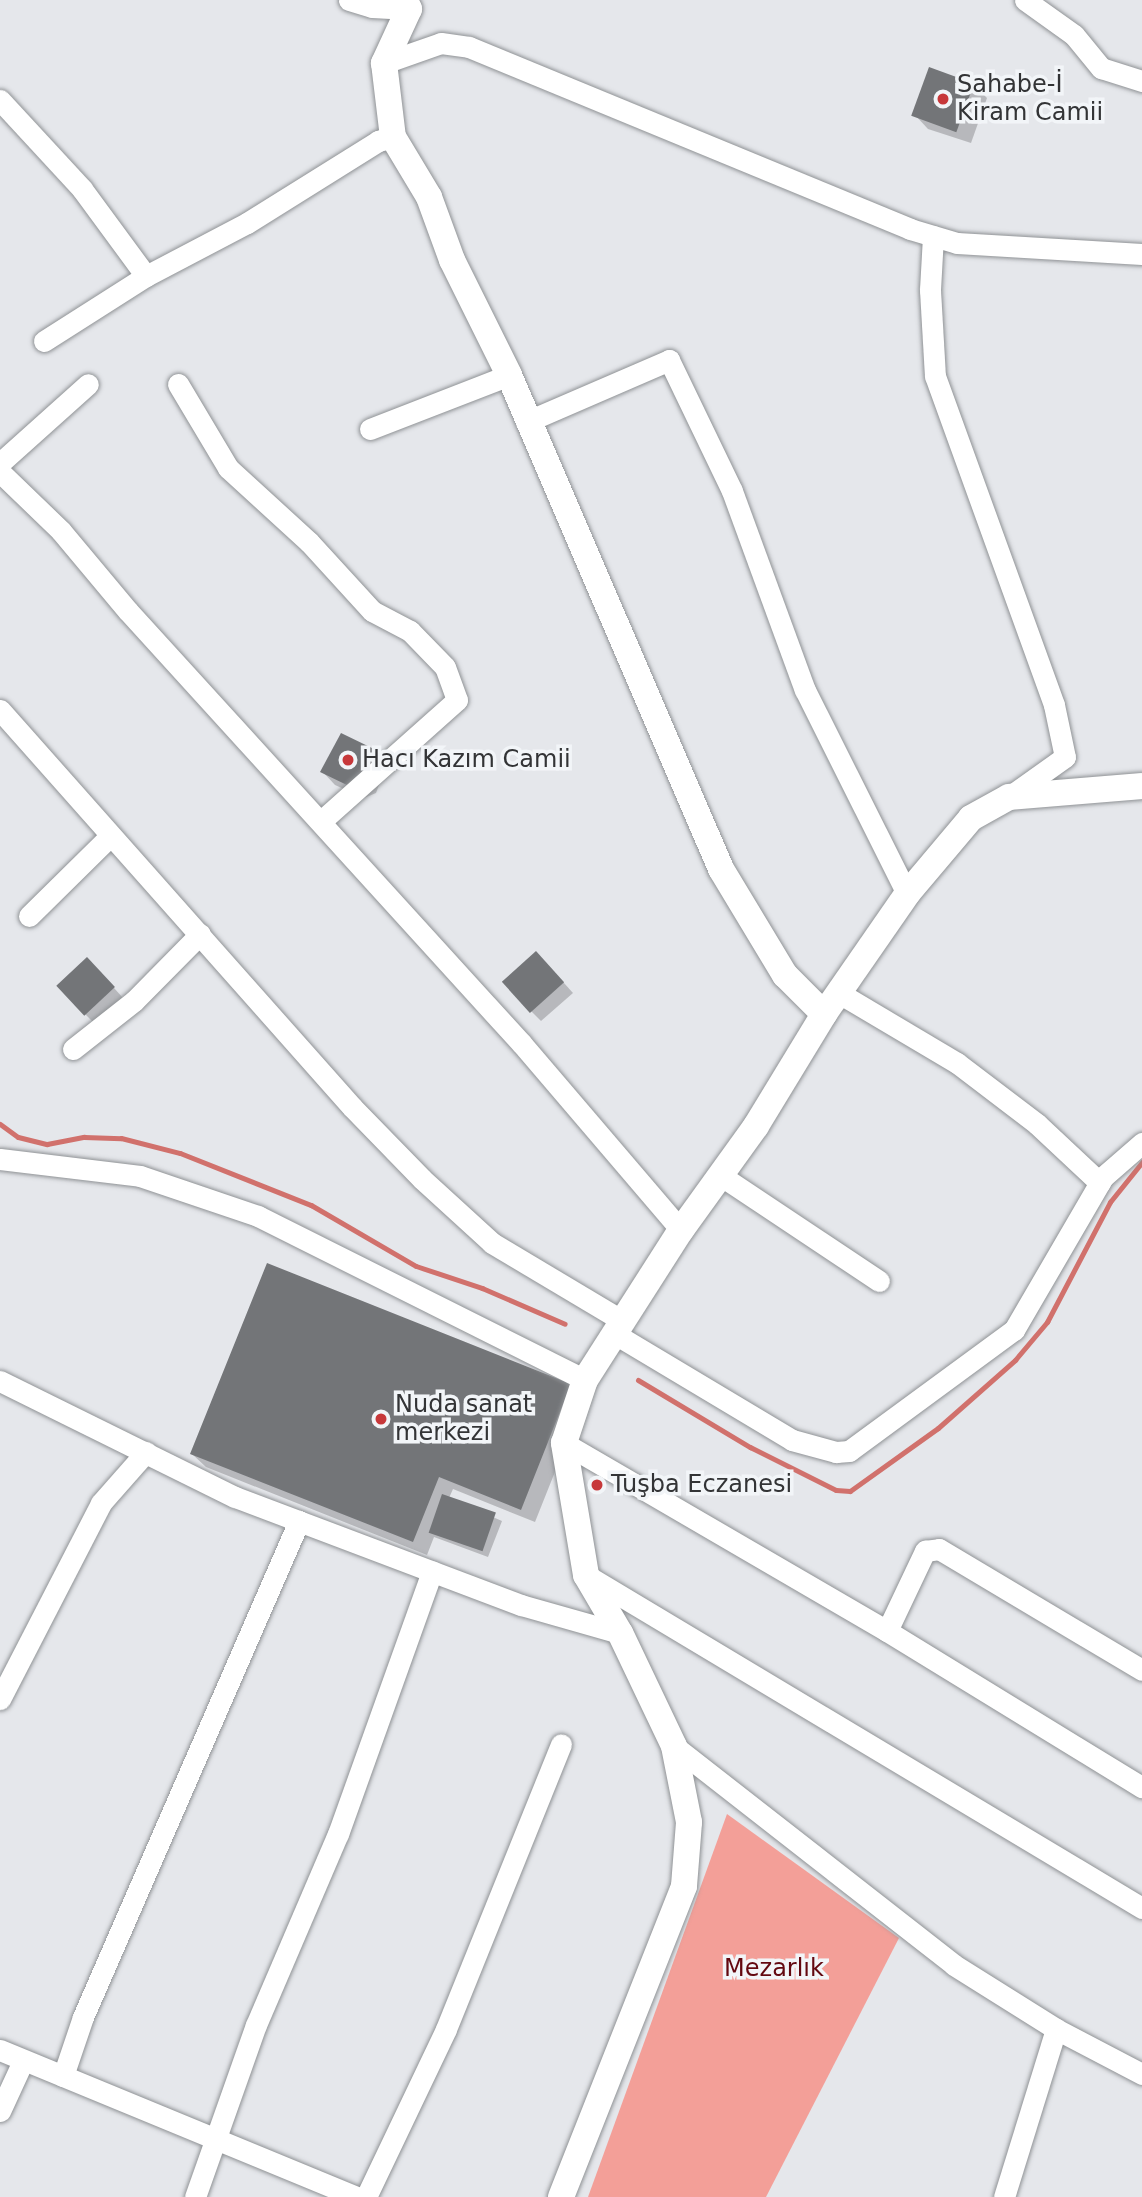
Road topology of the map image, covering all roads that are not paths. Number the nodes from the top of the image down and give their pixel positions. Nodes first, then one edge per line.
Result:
1 (349, 0) edge
2 (1025, 0) edge
3 (407, 4) edge
4 (384, 63) junction
5 (1140, 77) edge
6 (3, 109) edge
7 (393, 137) junction
8 (933, 236) junction
9 (1142, 254) edge
10 (146, 276) junction
11 (44, 341) dead end
12 (509, 375) junction
13 (88, 384) dead end
14 (178, 384) dead end
15 (526, 422) junction
16 (370, 429) dead end
17 (0, 463) edge
18 (0, 471) edge
19 (0, 710) edge
20 (1142, 786) edge
21 (1009, 797) junction
22 (321, 821) junction
23 (110, 836) junction
24 (907, 894) junction
25 (29, 916) dead end
26 (200, 934) junction
27 (831, 1004) junction
28 (73, 1049) dead end
29 (1142, 1143) edge
30 (0, 1159) edge
31 (720, 1175) junction
32 (1100, 1183) junction
33 (681, 1230) junction
34 (879, 1282) dead end
35 (619, 1328) junction
36 (585, 1380) junction
37 (0, 1381) edge
38 (564, 1443) junction
39 (146, 1452) junction
40 (299, 1521) junction
41 (432, 1571) junction
42 (586, 1575) junction
43 (887, 1631) junction
44 (620, 1633) junction
45 (1142, 1670) edge
46 (0, 1699) edge
47 (561, 1744) dead end
48 (674, 1746) junction
49 (1142, 1787) edge
50 (1142, 1908) edge
51 (1056, 2029) junction
52 (0, 2050) edge
53 (23, 2061) junction
54 (1142, 2074) edge
55 (63, 2076) junction
56 (0, 2111) edge
57 (217, 2139) junction
58 (195, 2197) edge
59 (356, 2197) edge
60 (366, 2197) edge
61 (561, 2197) edge
62 (1004, 2197) edge

1 - 3 street
2 - 5 street
3 - 4 street
4 - 7 street
4 - 8 street
6 - 10 street
7 - 10 street
7 - 12 street
8 - 9 street
8 - 21 street
10 - 11 street
12 - 15 street
12 - 16 street
13 - 17 street
14 - 22 street
15 - 24 street
15 - 27 street
18 - 22 street
19 - 23 street
20 - 21 street
21 - 24 street
22 - 33 street
23 - 25 street
23 - 26 street
24 - 27 street
26 - 28 street
26 - 35 street
27 - 31 street
27 - 32 street
29 - 32 street
30 - 36 street
31 - 33 street
31 - 34 street
32 - 35 street
33 - 35 street
35 - 36 street
36 - 38 street
37 - 39 street
38 - 42 street
38 - 43 street
39 - 40 street
39 - 46 street
40 - 41 street
40 - 55 street
41 - 44 street
41 - 57 street
42 - 44 street
42 - 50 street
43 - 45 street
43 - 49 street
44 - 48 street
47 - 60 street
48 - 51 street
48 - 61 street
51 - 54 street
51 - 62 street
52 - 53 street
53 - 55 street
53 - 56 street
55 - 57 street
57 - 58 street
57 - 59 street

